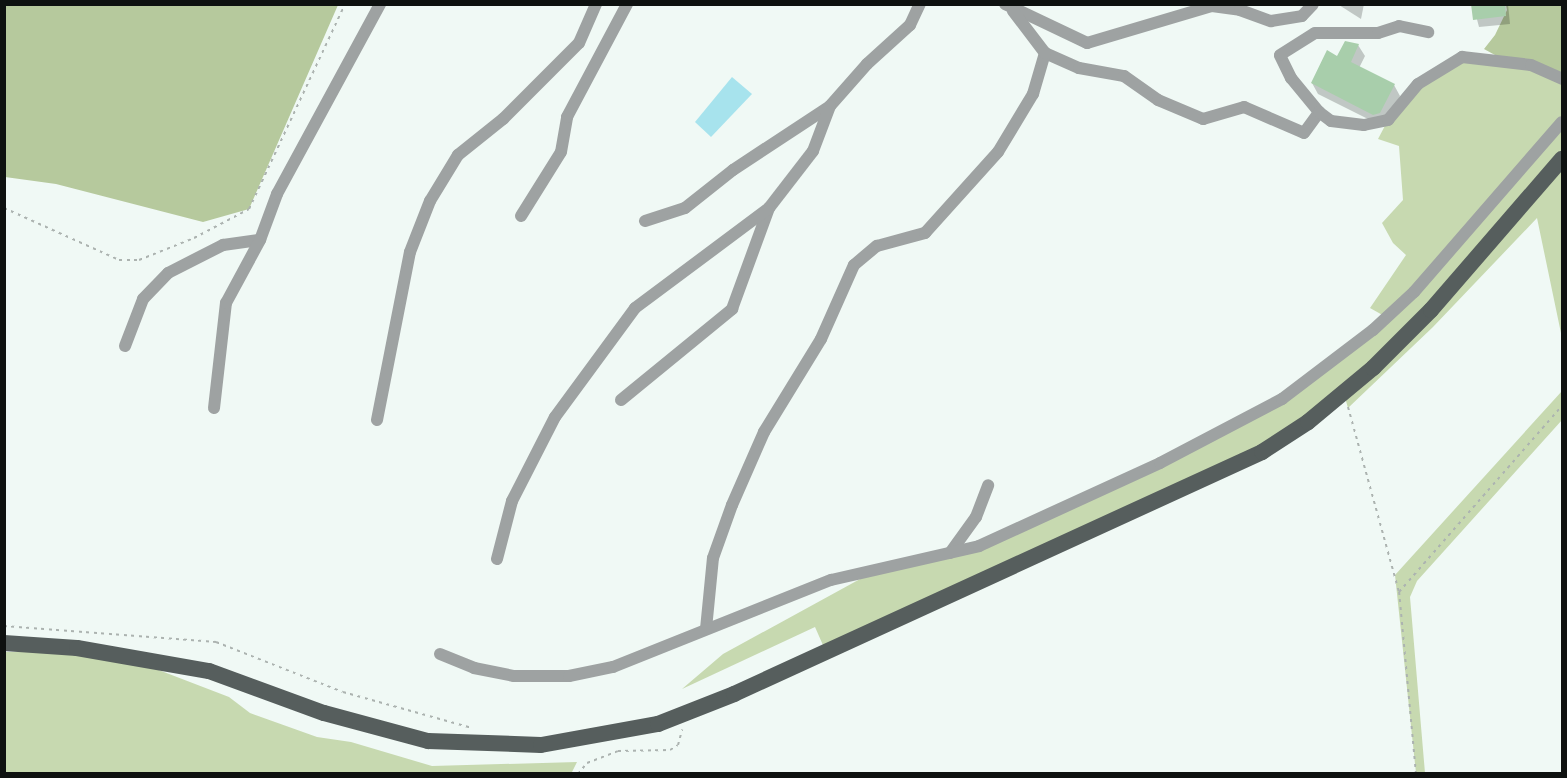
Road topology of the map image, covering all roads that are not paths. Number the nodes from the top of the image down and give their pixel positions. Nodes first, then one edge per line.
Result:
1 (380, 4) edge
2 (596, 4) edge
3 (627, 4) edge
4 (920, 4) edge
5 (1313, 4) edge
6 (1009, 8) edge
7 (1428, 32) dead end
8 (1046, 53) junction
9 (1563, 79) edge
10 (830, 106) junction
11 (1319, 112) junction
12 (1563, 122) edge
13 (1563, 159) edge
14 (768, 208) junction
15 (521, 216) dead end
16 (645, 222) dead end
17 (260, 240) junction
18 (126, 346) dead end
19 (621, 400) dead end
20 (214, 408) dead end
21 (377, 420) dead end
22 (987, 484) dead end
23 (950, 553) junction
24 (496, 559) dead end
25 (706, 629) junction
26 (4, 643) edge
27 (440, 654) dead end

1 - 17 street
2 - 21 street
3 - 15 street
4 - 10 street
5 - 6 street
6 - 8 street
7 - 11 street
8 - 11 street
8 - 25 street
9 - 11 street
10 - 14 street
10 - 16 street
12 - 23 street
13 - 26 main road
14 - 19 street
14 - 24 street
17 - 18 street
17 - 20 street
22 - 23 street
23 - 25 street
25 - 27 street

